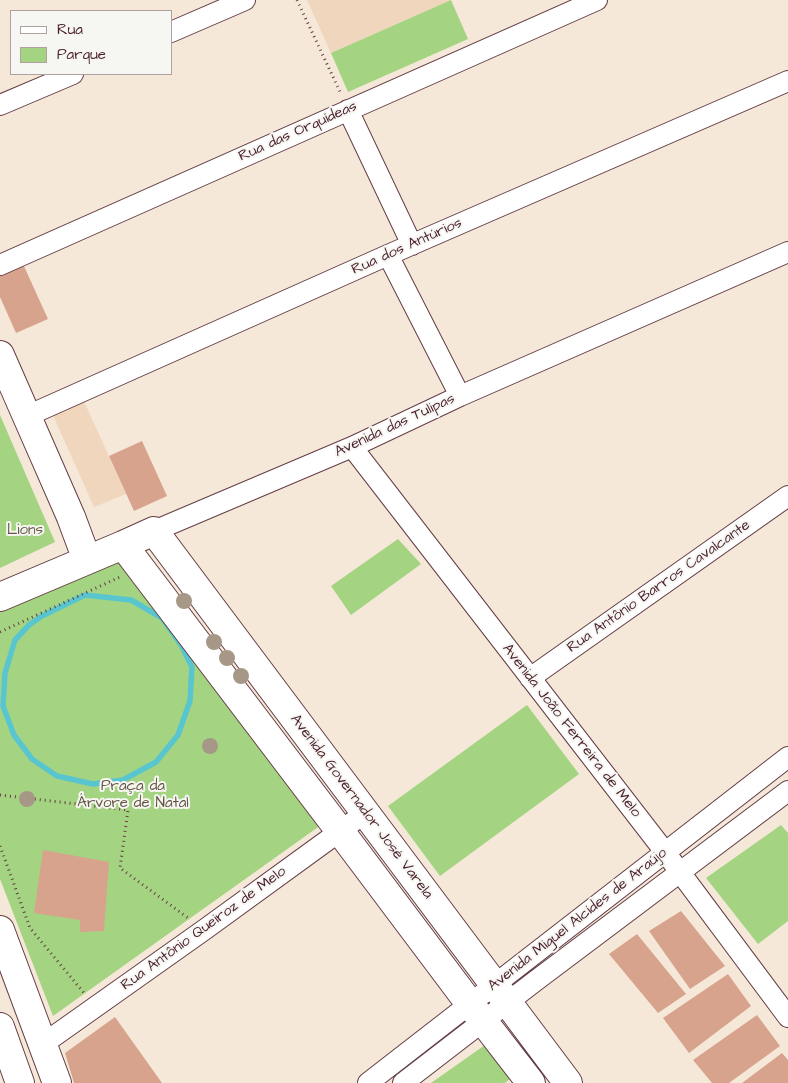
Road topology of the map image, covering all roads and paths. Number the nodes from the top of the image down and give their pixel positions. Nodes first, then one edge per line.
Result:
1 (245, 0) edge
2 (297, 0) edge
3 (597, 0) edge
4 (172, 32) edge
5 (71, 75) edge
6 (788, 81) edge
7 (0, 105) edge
8 (348, 110) junction
9 (412, 245) junction
10 (788, 252) edge
11 (388, 255) junction
12 (0, 265) edge
13 (0, 355) edge
14 (460, 396) junction
15 (27, 416) junction
16 (352, 447) junction
17 (788, 496) edge
18 (154, 531) junction
19 (123, 545) junction
20 (87, 560) junction
21 (124, 575) dead end
22 (0, 597) edge
23 (0, 632) edge
24 (530, 678) junction
25 (788, 757) edge
26 (788, 791) edge
27 (0, 795) edge
28 (365, 812) junction
29 (340, 831) junction
30 (0, 846) edge
31 (665, 852) junction
32 (680, 873) junction
33 (0, 930) edge
34 (204, 930) junction
35 (90, 987) dead end
36 (501, 994) junction
37 (89, 999) junction
38 (477, 1013) junction
39 (788, 1017) edge
40 (0, 1028) edge
41 (43, 1044) junction
42 (20, 1083) edge
43 (57, 1083) edge
44 (368, 1083) edge
45 (403, 1083) edge
46 (531, 1083) edge
47 (568, 1083) edge

1 - 4 street
2 - 8 path
3 - 8 street, Rua das Orquídeas
5 - 7 street
6 - 9 street, Rua dos Antúrios
8 - 9 street
8 - 12 street, Rua das Orquídeas
9 - 11 street, Rua dos Antúrios
10 - 14 street, Avenida das Tulipas
11 - 14 street
11 - 15 street, Rua dos Antúrios
13 - 15 main road
14 - 16 street, Avenida das Tulipas
15 - 20 main road
16 - 18 street, Avenida das Tulipas
16 - 24 street, Avenida João Ferreira de Melo
17 - 24 street, Rua Antônio Barros Cavalcante
18 - 19 main road, Avenida das Tulipas
18 - 28 main road, Avenida Governador José Varela
19 - 20 main road, Avenida das Tulipas
19 - 29 main road, Avenida Governador José Varela
20 - 22 main road, Avenida das Tulipas
21 - 23 path
24 - 31 street, Avenida João Ferreira de Melo
25 - 31 street, Avenida Miguel Alcídes de Araújo
26 - 32 street, Avenida Miguel Alcídes de Araújo
27 - 34 path
28 - 29 street, Rua Antônio Queiroz de Melo
28 - 36 main road, Avenida Governador José Varela
29 - 34 street, Rua Antônio Queiroz de Melo
29 - 38 main road, Avenida Governador José Varela
30 - 37 path
31 - 32 street, Avenida João Ferreira de Melo
31 - 36 street, Avenida Miguel Alcídes de Araújo
32 - 36 street, Avenida Miguel Alcídes de Araújo
32 - 39 street, Avenida João Ferreira de Melo
33 - 41 main road
34 - 37 street, Rua Antônio Queiroz de Melo
35 - 37 path
36 - 38 street, Avenida Miguel Alcídes de Araújo
36 - 47 main road, Avenida Governador José Varela
37 - 41 street, Rua Antônio Queiroz de Melo
38 - 44 street, Avenida Miguel Alcídes de Araújo
38 - 45 street, Avenida Miguel Alcídes de Araújo
38 - 46 main road, Avenida Governador José Varela
40 - 42 main road
41 - 43 main road

